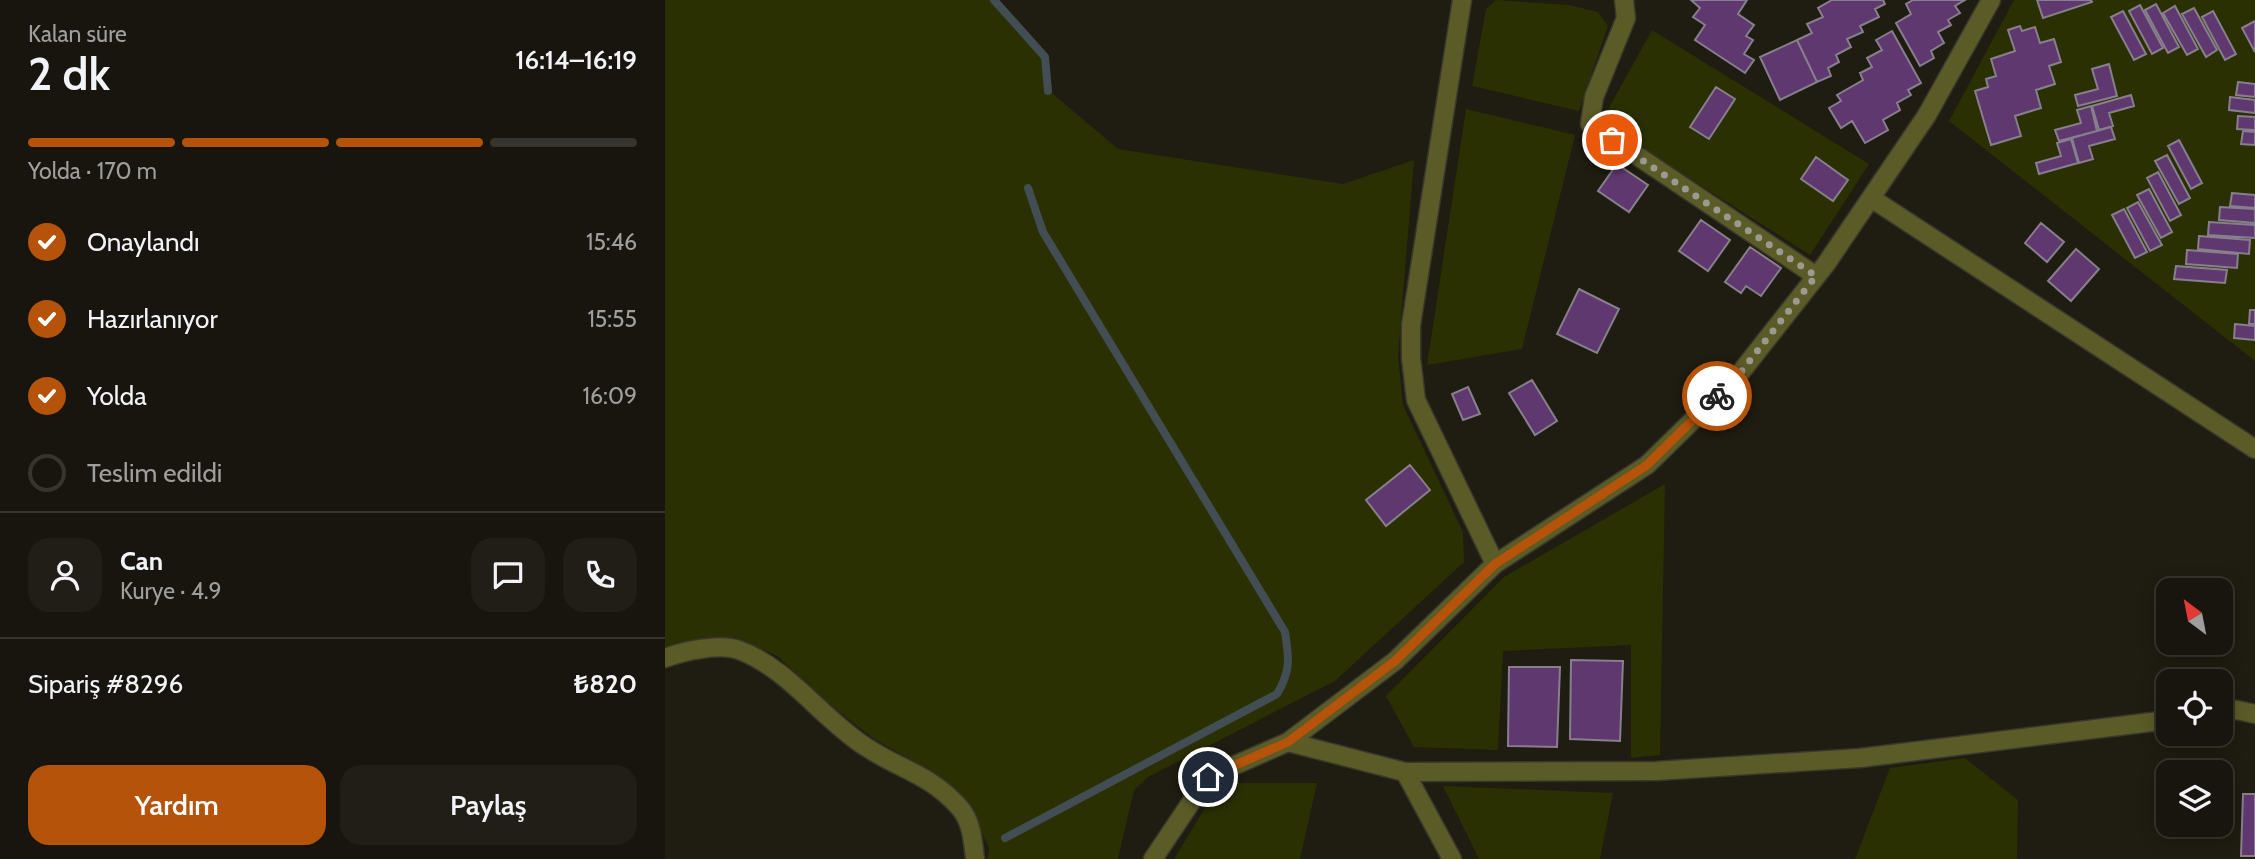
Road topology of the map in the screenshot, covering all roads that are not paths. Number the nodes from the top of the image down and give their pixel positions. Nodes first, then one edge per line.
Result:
1 (1462, 0) edge
2 (1624, 0) edge
3 (1991, 0) edge
4 (1871, 198) junction
5 (1816, 276) junction
6 (2255, 449) edge
7 (1495, 564) junction
8 (665, 657) edge
9 (2233, 711) edge
10 (2255, 714) edge
11 (2156, 722) edge
12 (1288, 742) junction
13 (1405, 772) junction
14 (975, 859) edge
15 (1153, 859) edge
16 (1452, 859) edge

1 - 7 street
2 - 5 street
3 - 4 street
4 - 5 street
4 - 6 street
5 - 7 street
7 - 12 street
8 - 14 street
9 - 10 street
11 - 13 street
12 - 13 street
12 - 15 street
13 - 16 street

